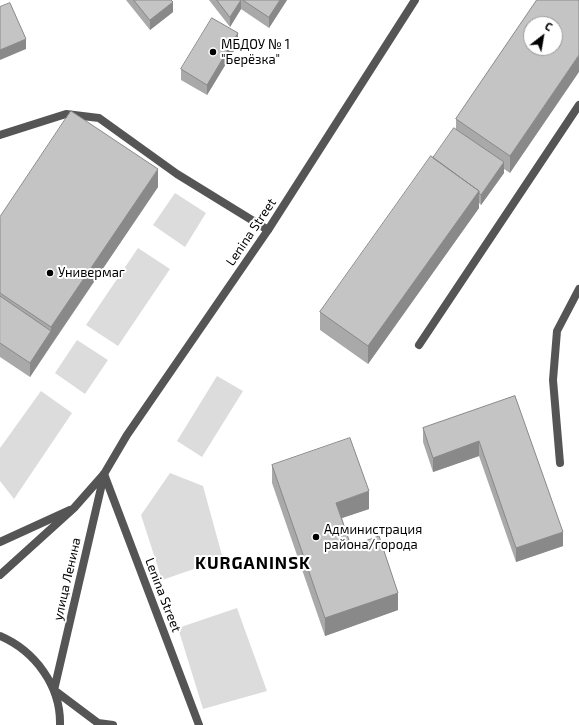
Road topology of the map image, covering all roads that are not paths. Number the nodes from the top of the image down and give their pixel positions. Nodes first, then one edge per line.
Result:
1 (415, 0) edge
2 (579, 105) edge
3 (0, 135) edge
4 (268, 230) junction
5 (579, 288) edge
6 (419, 345) dead end
7 (560, 463) dead end
8 (104, 474) junction
9 (74, 508) junction
10 (0, 542) edge
11 (0, 575) edge
12 (0, 636) edge
13 (54, 690) junction
14 (60, 725) edge
15 (112, 725) edge
16 (199, 725) edge

1 - 4 street, Lenina Street
2 - 6 street
3 - 4 street
4 - 8 street, Lenina Street
5 - 7 street
8 - 9 street, Lenina Street
8 - 13 street, улица Ленина
8 - 16 street, Lenina Street
9 - 10 street
9 - 11 street, улица Ленина
12 - 13 street
13 - 14 street
13 - 15 street

